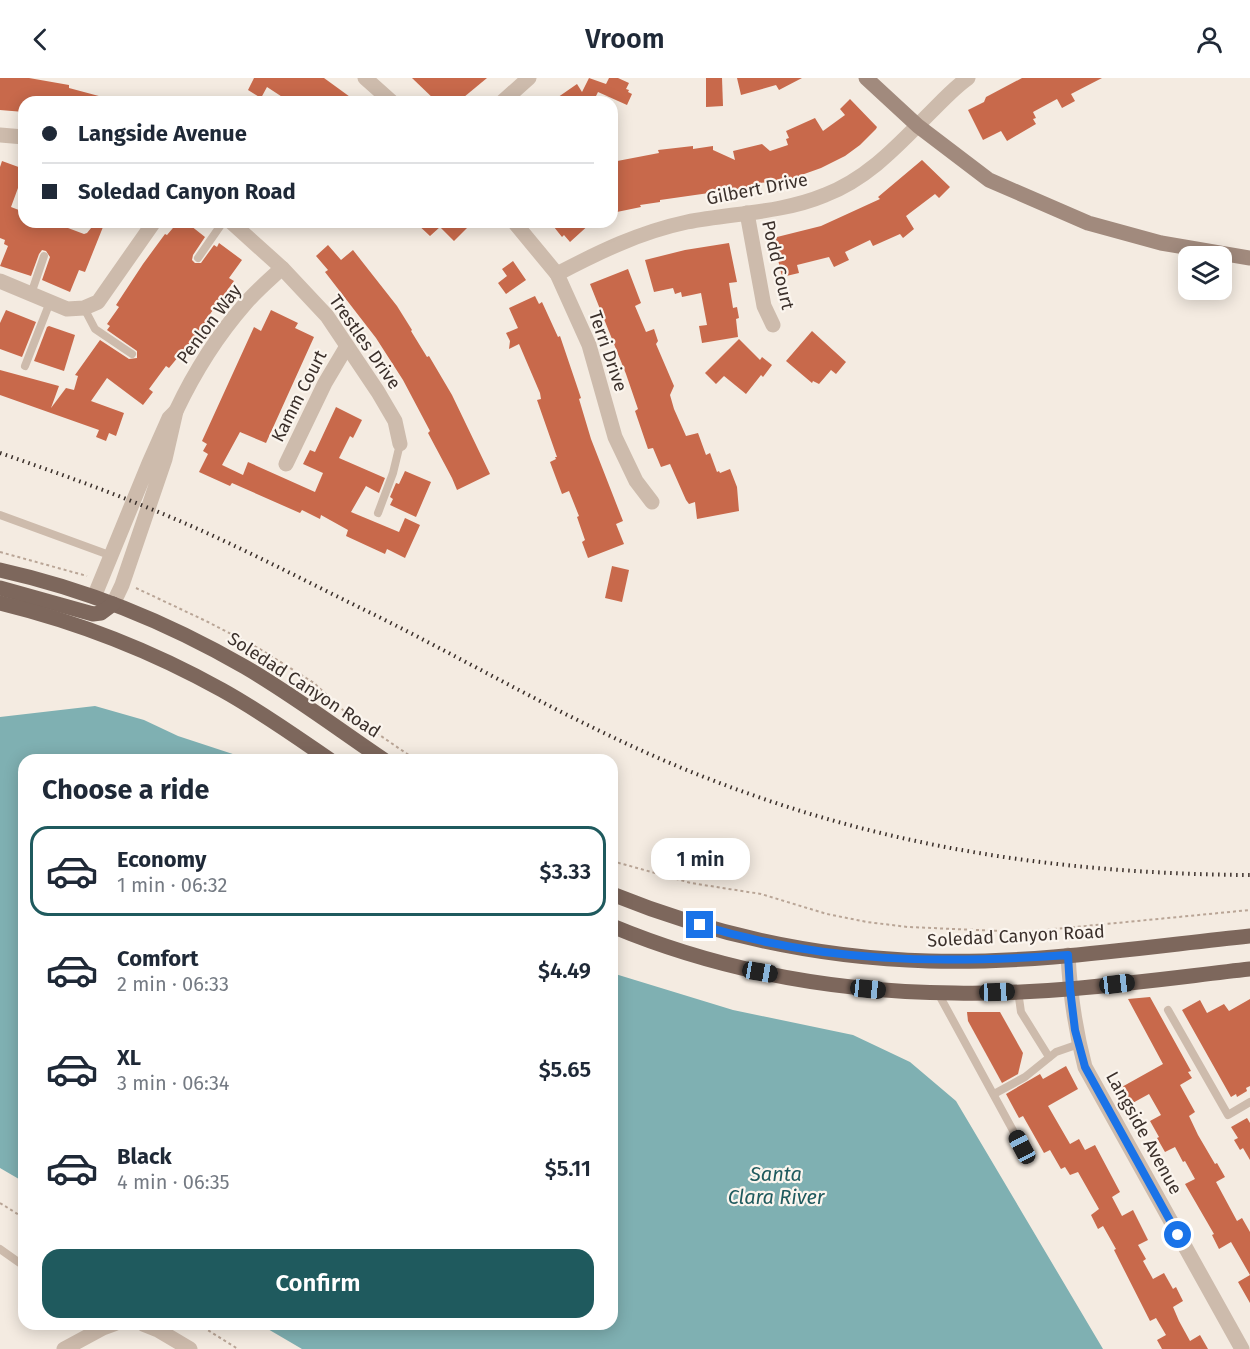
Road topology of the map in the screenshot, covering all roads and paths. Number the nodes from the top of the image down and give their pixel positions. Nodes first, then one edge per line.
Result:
1 (365, 78) edge
2 (530, 78) edge
3 (866, 78) edge
4 (968, 78) edge
5 (385, 96) edge
6 (509, 96) edge
7 (918, 126) junction
8 (0, 135) edge
9 (18, 136) edge
10 (747, 213) junction
11 (150, 228) edge
12 (219, 228) edge
13 (238, 228) edge
14 (519, 228) edge
15 (44, 256) dead end
16 (198, 258) dead end
17 (1250, 258) edge
18 (282, 268) junction
19 (557, 274) junction
20 (0, 281) edge
21 (31, 294) junction
22 (50, 302) junction
23 (84, 308) junction
24 (773, 325) dead end
25 (347, 346) junction
26 (132, 354) dead end
27 (25, 366) dead end
28 (176, 411) junction
29 (400, 444) joint
30 (286, 464) dead end
31 (652, 502) dead end
32 (378, 513) dead end
33 (0, 515) edge
34 (112, 556) junction
35 (0, 570) edge
36 (0, 588) edge
37 (94, 597) junction
38 (0, 603) edge
39 (113, 604) junction
40 (321, 754) edge
41 (375, 754) edge
42 (618, 863) edge
43 (618, 896) edge
44 (1250, 910) edge
45 (618, 928) edge
46 (1250, 936) edge
47 (1068, 955) junction
48 (1250, 969) edge
49 (1070, 989) junction
50 (1018, 991) junction
51 (938, 993) junction
52 (1168, 1010) dead end
53 (1079, 1044) junction
54 (1049, 1057) junction
55 (994, 1094) junction
56 (1250, 1102) edge
57 (1022, 1147) dead end
58 (0, 1203) edge
59 (18, 1214) edge
60 (0, 1249) edge
61 (18, 1262) edge
62 (97, 1330) edge
63 (158, 1330) edge
64 (208, 1330) edge
65 (64, 1349) edge
66 (190, 1349) edge
67 (238, 1349) edge
68 (1242, 1349) edge

1 - 5 street
2 - 6 street
3 - 7 street
4 - 7 street, Gilbert Drive
7 - 10 street, Gilbert Drive
7 - 17 street
8 - 9 street
10 - 19 street, Gilbert Drive
10 - 24 street, Podd Court
11 - 23 street
12 - 16 lane
13 - 18 street, Trestles Drive
14 - 19 street, Terri Drive
15 - 21 lane
18 - 25 street, Trestles Drive
18 - 28 street, Penlon Way
19 - 31 street, Terri Drive
20 - 21 street
21 - 22 street
22 - 23 street
22 - 27 lane
23 - 26 lane
25 - 29 street, Trestles Drive
25 - 30 street, Kamm Court
28 - 34 street
28 - 39 street
29 - 32 lane
33 - 34 lane
34 - 37 street
35 - 37 main road, Soledad Canyon Road
36 - 39 main road
37 - 39 main road, Soledad Canyon Road
38 - 40 main road
39 - 41 main road, Soledad Canyon Road
42 - 44 path
43 - 47 main road, Soledad Canyon Road
45 - 51 main road
46 - 47 main road, Soledad Canyon Road
47 - 49 street, Langside Avenue
48 - 49 main road
49 - 50 main road
49 - 53 street, Langside Avenue
50 - 51 main road
50 - 54 lane
51 - 55 lane
52 - 56 lane
53 - 54 lane
53 - 68 street, Langside Avenue
54 - 55 lane
55 - 57 lane
58 - 59 path
60 - 61 lane
62 - 65 street
63 - 66 street
64 - 67 path

